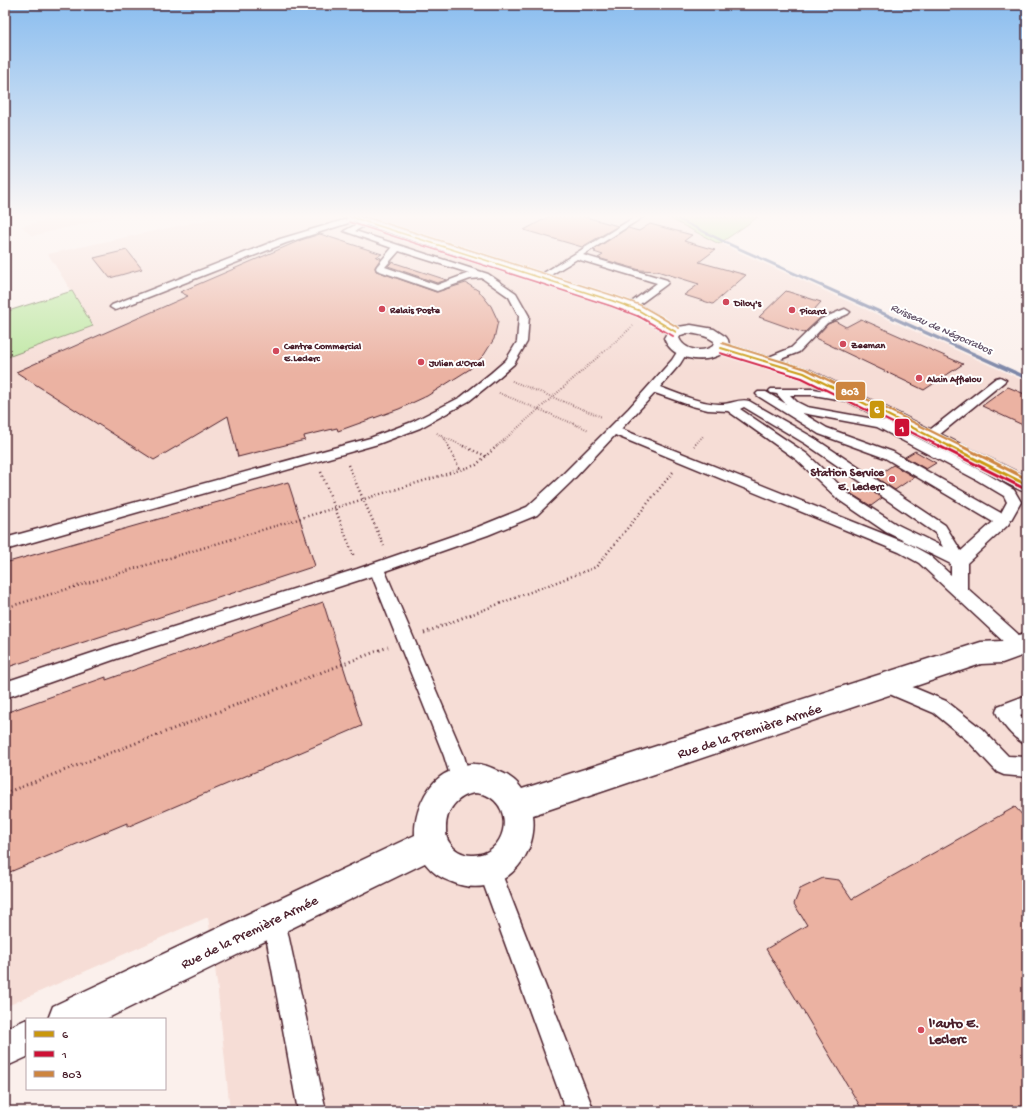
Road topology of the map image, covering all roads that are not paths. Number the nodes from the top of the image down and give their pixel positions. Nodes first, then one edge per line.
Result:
1 (212, 269) edge
2 (383, 269) edge
3 (463, 269) edge
4 (516, 269) edge
5 (555, 269) edge
6 (621, 269) edge
7 (485, 276) junction
8 (541, 277) junction
9 (115, 307) dead end
10 (630, 307) junction
11 (845, 312) dead end
12 (676, 332) junction
13 (721, 348) junction
14 (683, 352) junction
15 (768, 360) junction
16 (1000, 380) dead end
17 (652, 388) junction
18 (780, 391) junction
19 (762, 394) junction
20 (853, 399) junction
21 (745, 403) junction
22 (732, 408) junction
23 (613, 430) junction
24 (930, 436) junction
25 (1027, 486) edge
26 (1003, 520) junction
27 (5, 544) edge
28 (959, 561) junction
29 (376, 568) junction
30 (959, 590) junction
31 (1022, 638) edge
32 (886, 684) junction
33 (5, 690) edge
34 (1027, 703) edge
35 (1027, 736) edge
36 (1027, 767) edge
37 (460, 781) junction
38 (516, 806) junction
39 (432, 843) junction
40 (489, 869) junction
41 (274, 920) junction
42 (68, 1018) edge
43 (26, 1038) edge
44 (5, 1048) edge
45 (312, 1111) edge
46 (580, 1111) edge

1 - 9 lane
2 - 7 lane
3 - 7 lane
4 - 8 main road
5 - 8 lane
6 - 10 lane
7 - 27 lane
8 - 10 main road
10 - 12 main road
11 - 15 lane
12 - 13 main road
12 - 14 main road
13 - 14 main road
13 - 15 main road
14 - 17 lane
15 - 20 main road
16 - 24 lane
17 - 22 lane
17 - 23 lane
18 - 19 lane
18 - 20 lane
18 - 26 lane
19 - 21 lane
19 - 26 lane
20 - 24 main road
21 - 22 lane
21 - 28 lane
22 - 28 lane
23 - 29 lane
23 - 30 lane
24 - 25 main road
26 - 28 lane
28 - 30 lane
29 - 33 lane
29 - 37 lane
30 - 31 lane
31 - 32 main road, Rue de la Première Armée
32 - 36 lane
32 - 38 main road, Rue de la Première Armée
34 - 35 lane
37 - 38 main road
37 - 39 main road
38 - 40 main road
39 - 40 main road
39 - 41 main road, Rue de la Première Armée
40 - 46 lane
41 - 42 main road, Rue de la Première Armée
41 - 45 lane
43 - 44 main road

